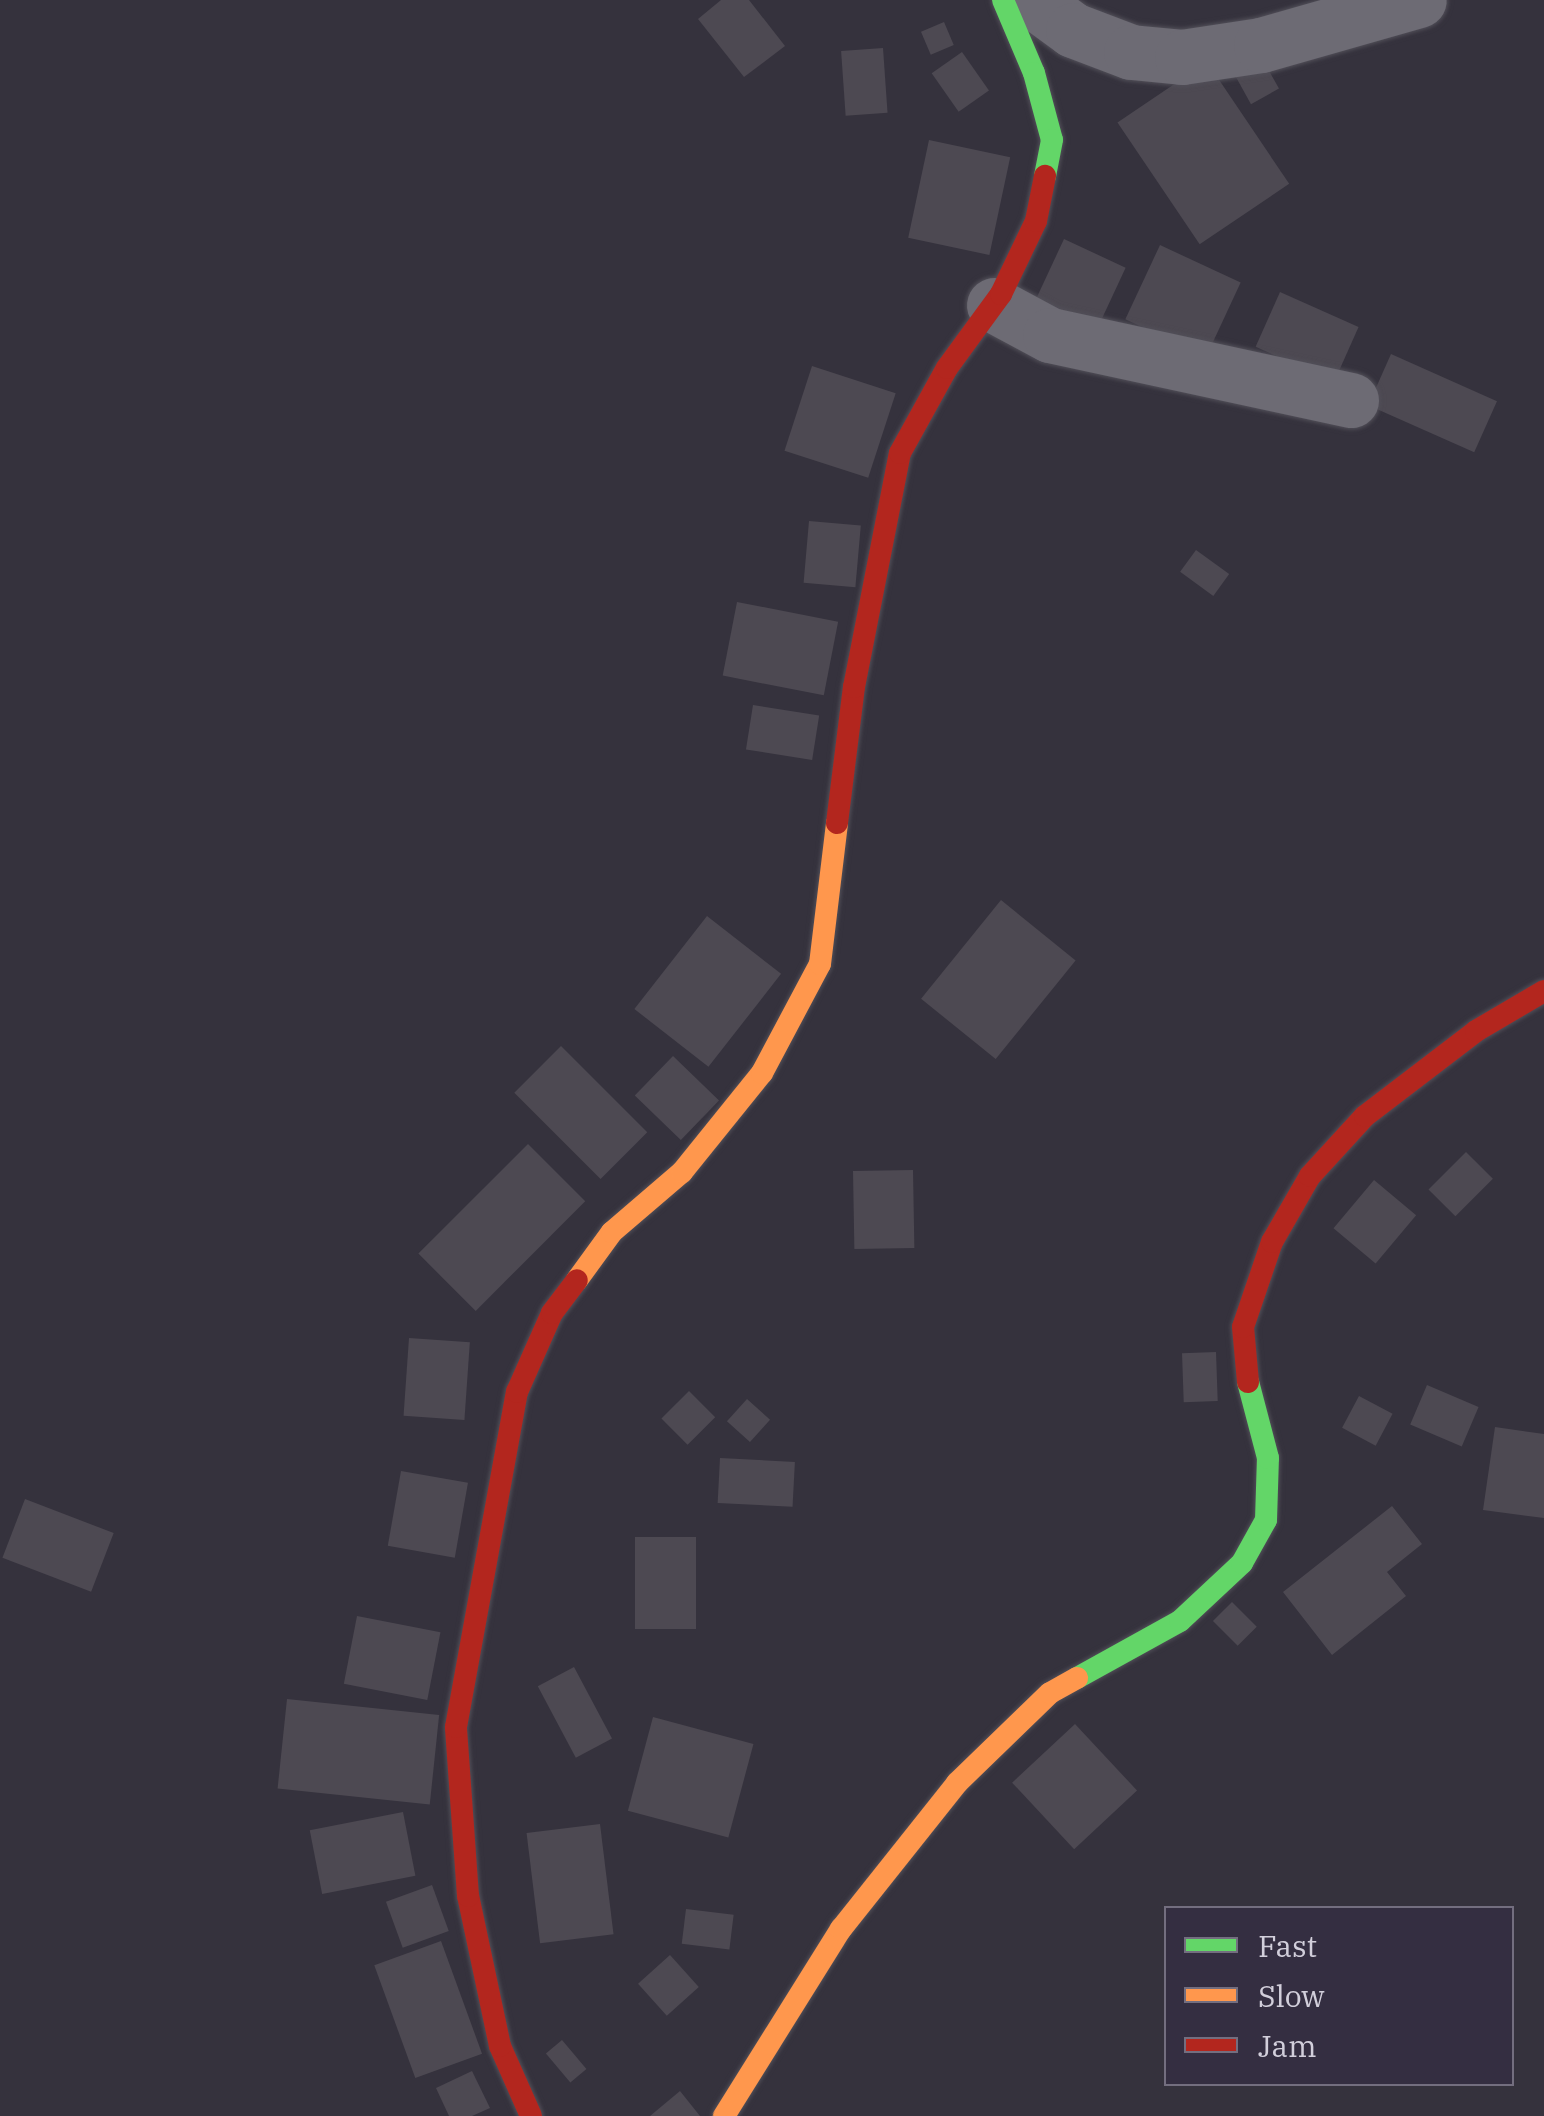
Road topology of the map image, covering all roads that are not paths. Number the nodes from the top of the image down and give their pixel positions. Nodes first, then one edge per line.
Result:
1 (1003, 0) edge
2 (1032, 0) edge
3 (1419, 0) edge
4 (994, 305) junction
5 (1351, 400) dead end
6 (1544, 990) edge
7 (531, 2116) edge
8 (724, 2116) edge

1 - 4 street
2 - 3 street
4 - 5 street
4 - 7 street
6 - 8 street

